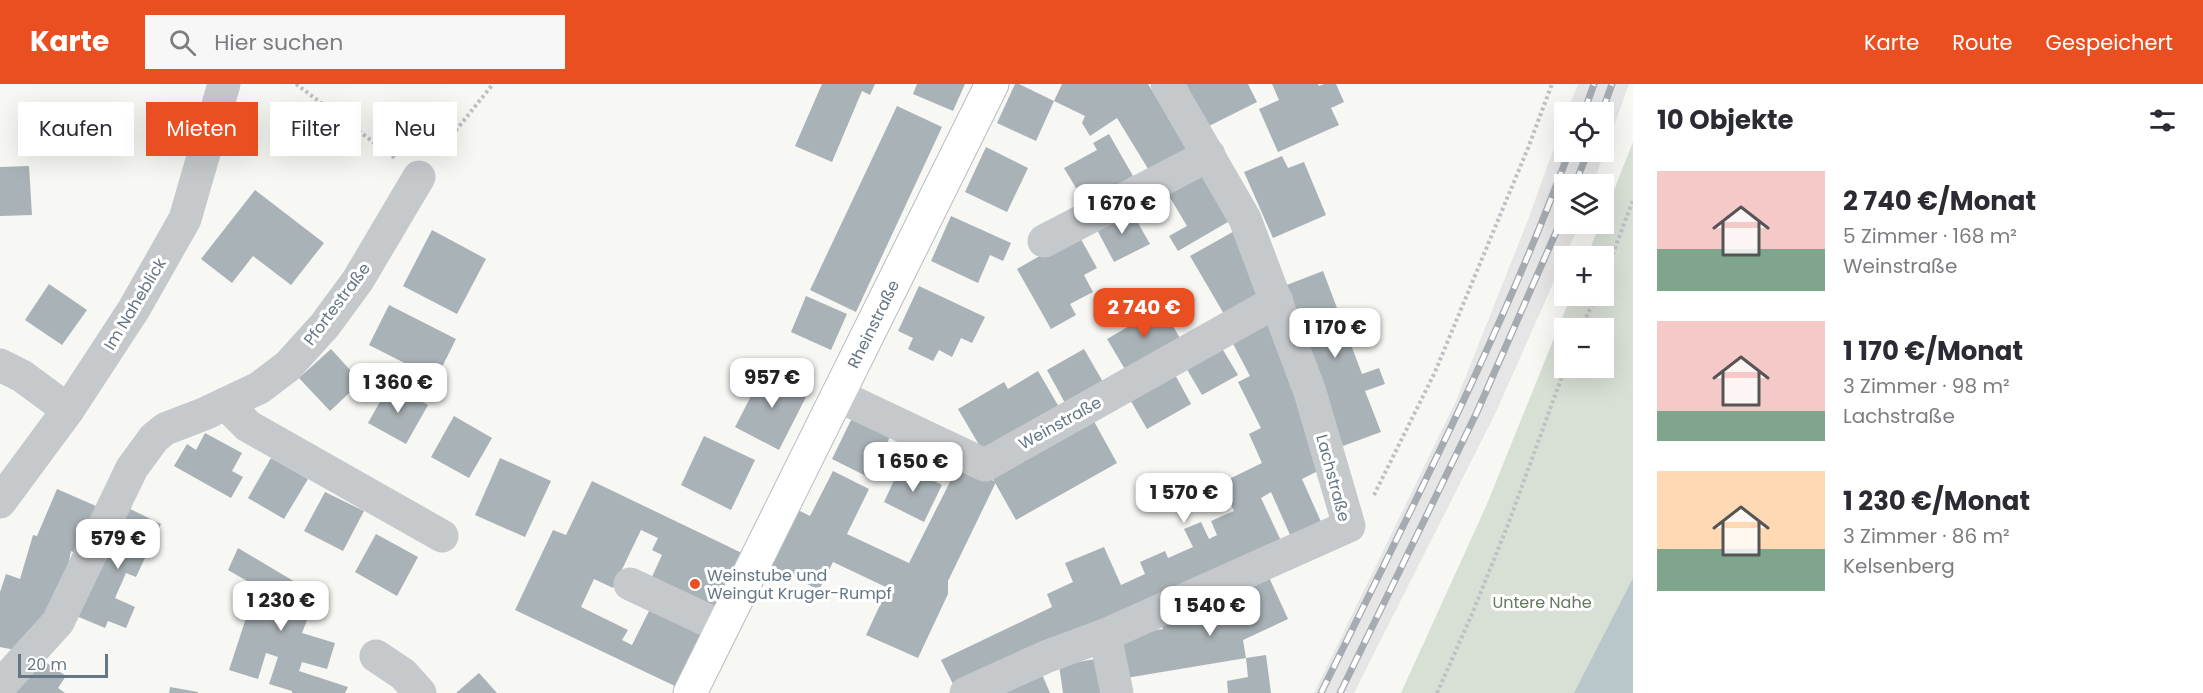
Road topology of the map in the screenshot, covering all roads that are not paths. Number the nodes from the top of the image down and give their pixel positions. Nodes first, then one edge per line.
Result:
1 (224, 84) edge
2 (992, 84) edge
3 (1167, 84) edge
4 (1209, 154) junction
5 (419, 177) road end
6 (1044, 241) dead end
7 (1277, 301) junction
8 (0, 365) edge
9 (837, 394) junction
10 (226, 404) junction
11 (68, 410) junction
12 (0, 502) edge
13 (442, 536) dead end
14 (630, 584) dead end
15 (722, 627) junction
16 (1105, 635) junction
17 (376, 656) dead end
18 (0, 686) edge
19 (405, 687) edge
20 (690, 693) edge
21 (966, 693) edge
22 (1117, 693) edge

1 - 11 street, Im Naheblick
2 - 9 main road, Rheinstraße
3 - 4 street, Lachstraße
4 - 6 street
4 - 7 street, Lachstraße
5 - 10 street, Pfortestraße
7 - 9 street, Weinstraße
7 - 16 street, Lachstraße
8 - 11 street
9 - 15 main road, Rheinstraße
10 - 13 street
10 - 18 street, Pfortestraße
11 - 12 street, Im Naheblick
14 - 15 street
15 - 20 main road, Rheinstraße
16 - 21 street, Lachstraße
16 - 22 street
17 - 19 street

